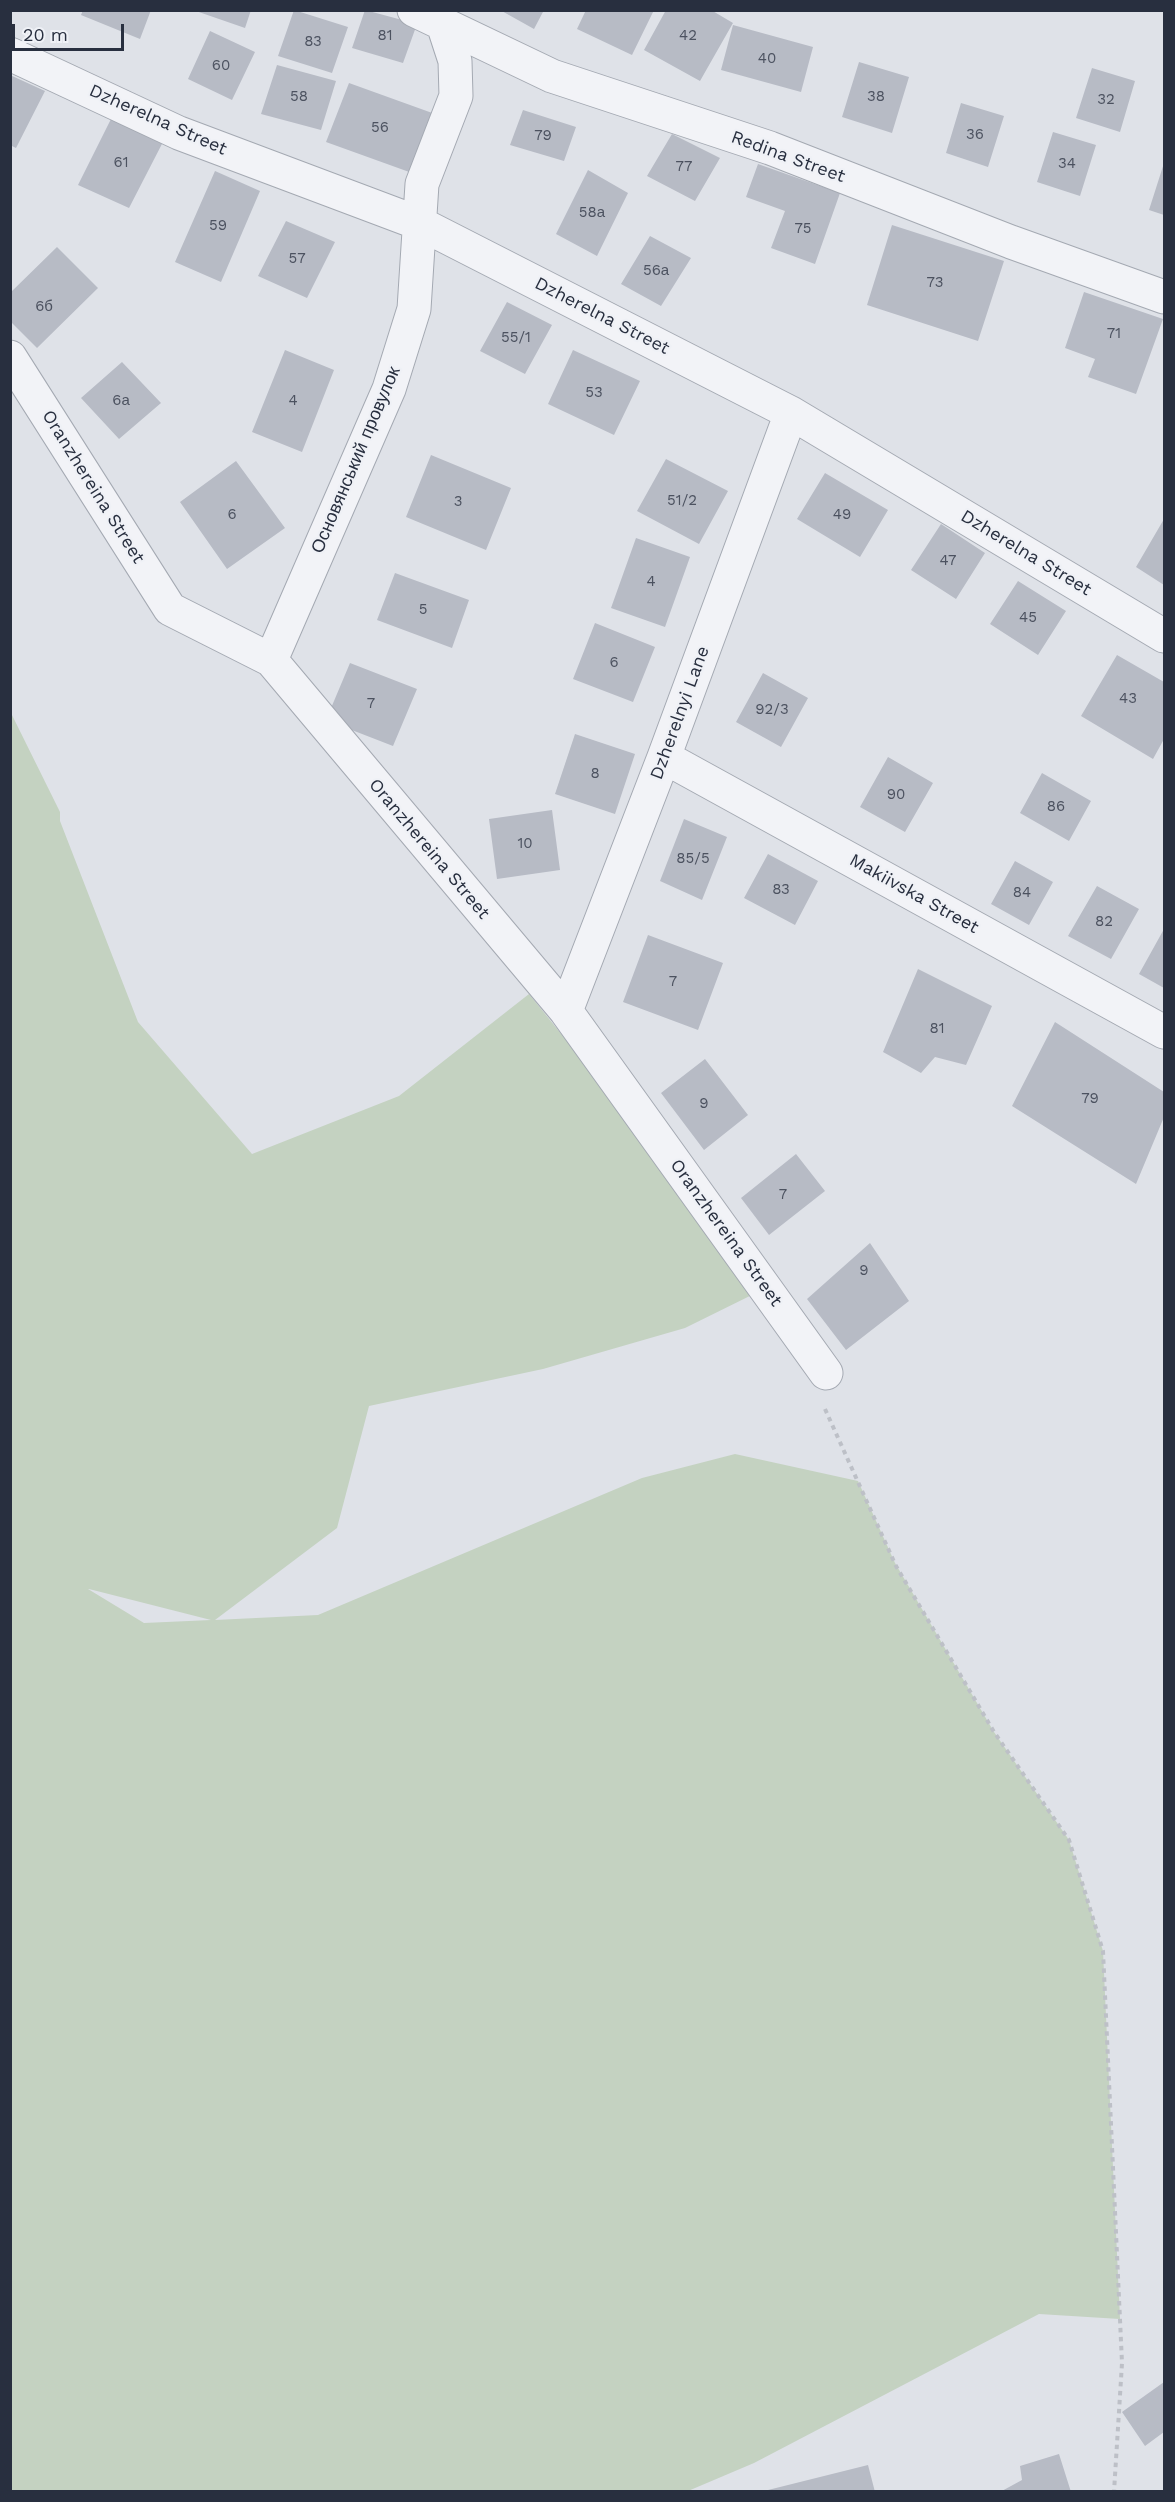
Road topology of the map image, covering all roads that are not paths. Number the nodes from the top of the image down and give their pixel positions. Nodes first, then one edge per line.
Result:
1 (414, 10) edge
2 (441, 18) edge
3 (10, 54) edge
4 (421, 224) junction
5 (1164, 297) edge
6 (10, 357) edge
7 (791, 413) junction
8 (1164, 636) edge
9 (271, 660) junction
10 (664, 757) junction
11 (566, 1011) junction
12 (1164, 1032) edge
13 (826, 1373) road end

1 - 2 street, Redina Street
2 - 4 street, Основянський провулок
2 - 5 street, Redina Street
3 - 4 street, Dzherelna Street
4 - 7 street, Dzherelna Street
4 - 9 street, Основянський провулок
6 - 9 street, Oranzhereina Street
7 - 8 street, Dzherelna Street
7 - 10 street, Dzherelnyi Lane
9 - 11 street, Oranzhereina Street
10 - 11 street, Dzherelnyi Lane
10 - 12 street, Makiivska Street
11 - 13 street, Oranzhereina Street

